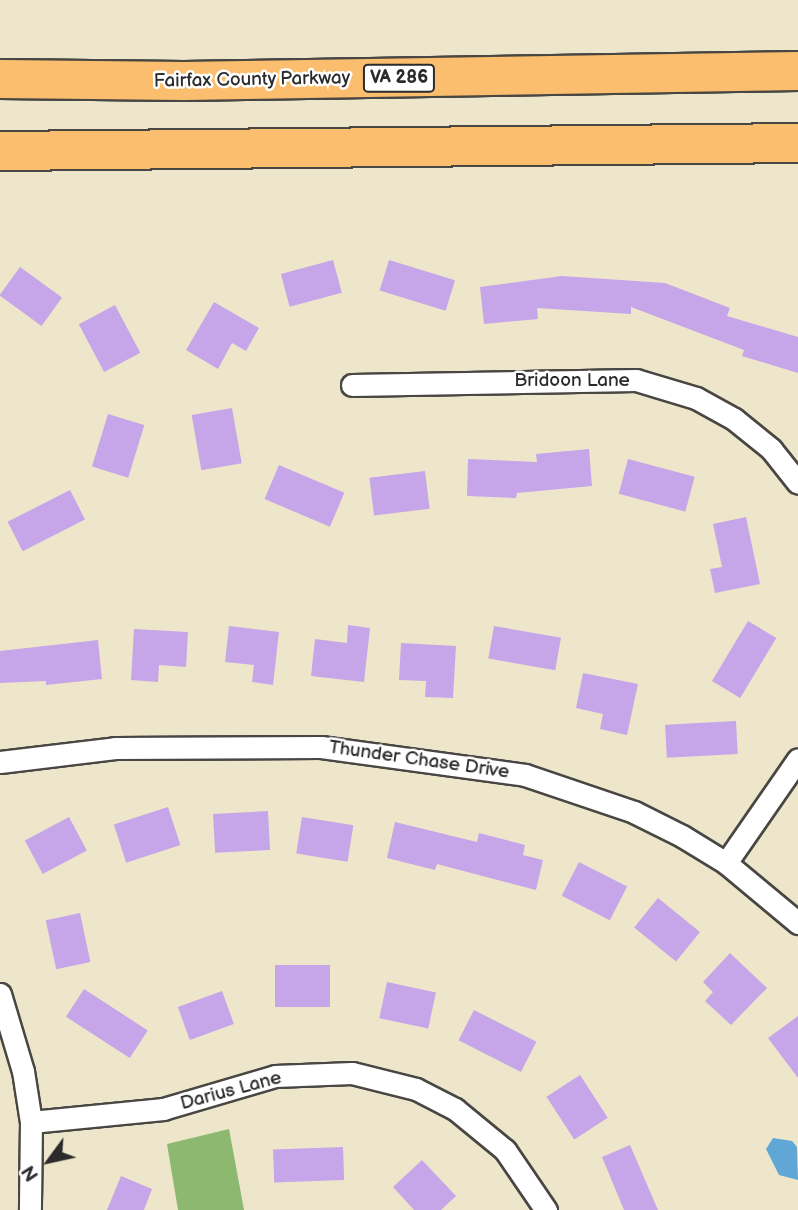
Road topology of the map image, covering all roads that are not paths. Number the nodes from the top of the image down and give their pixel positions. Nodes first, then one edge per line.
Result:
1 (798, 71) edge
2 (0, 79) edge
3 (798, 144) edge
4 (0, 151) edge
5 (352, 385) dead end
6 (795, 474) edge
7 (798, 759) edge
8 (0, 762) edge
9 (726, 863) junction
10 (798, 923) edge
11 (0, 995) edge
12 (31, 1122) junction
13 (30, 1210) edge
14 (546, 1210) edge

1 - 2 highway, Fairfax County Parkway / VA 286
3 - 4 highway
5 - 6 street, Bridoon Lane
7 - 9 street
8 - 9 street, Thunder Chase Drive
9 - 10 street, Thunder Chase Drive
11 - 12 street
12 - 13 street
12 - 14 street, Darius Lane

